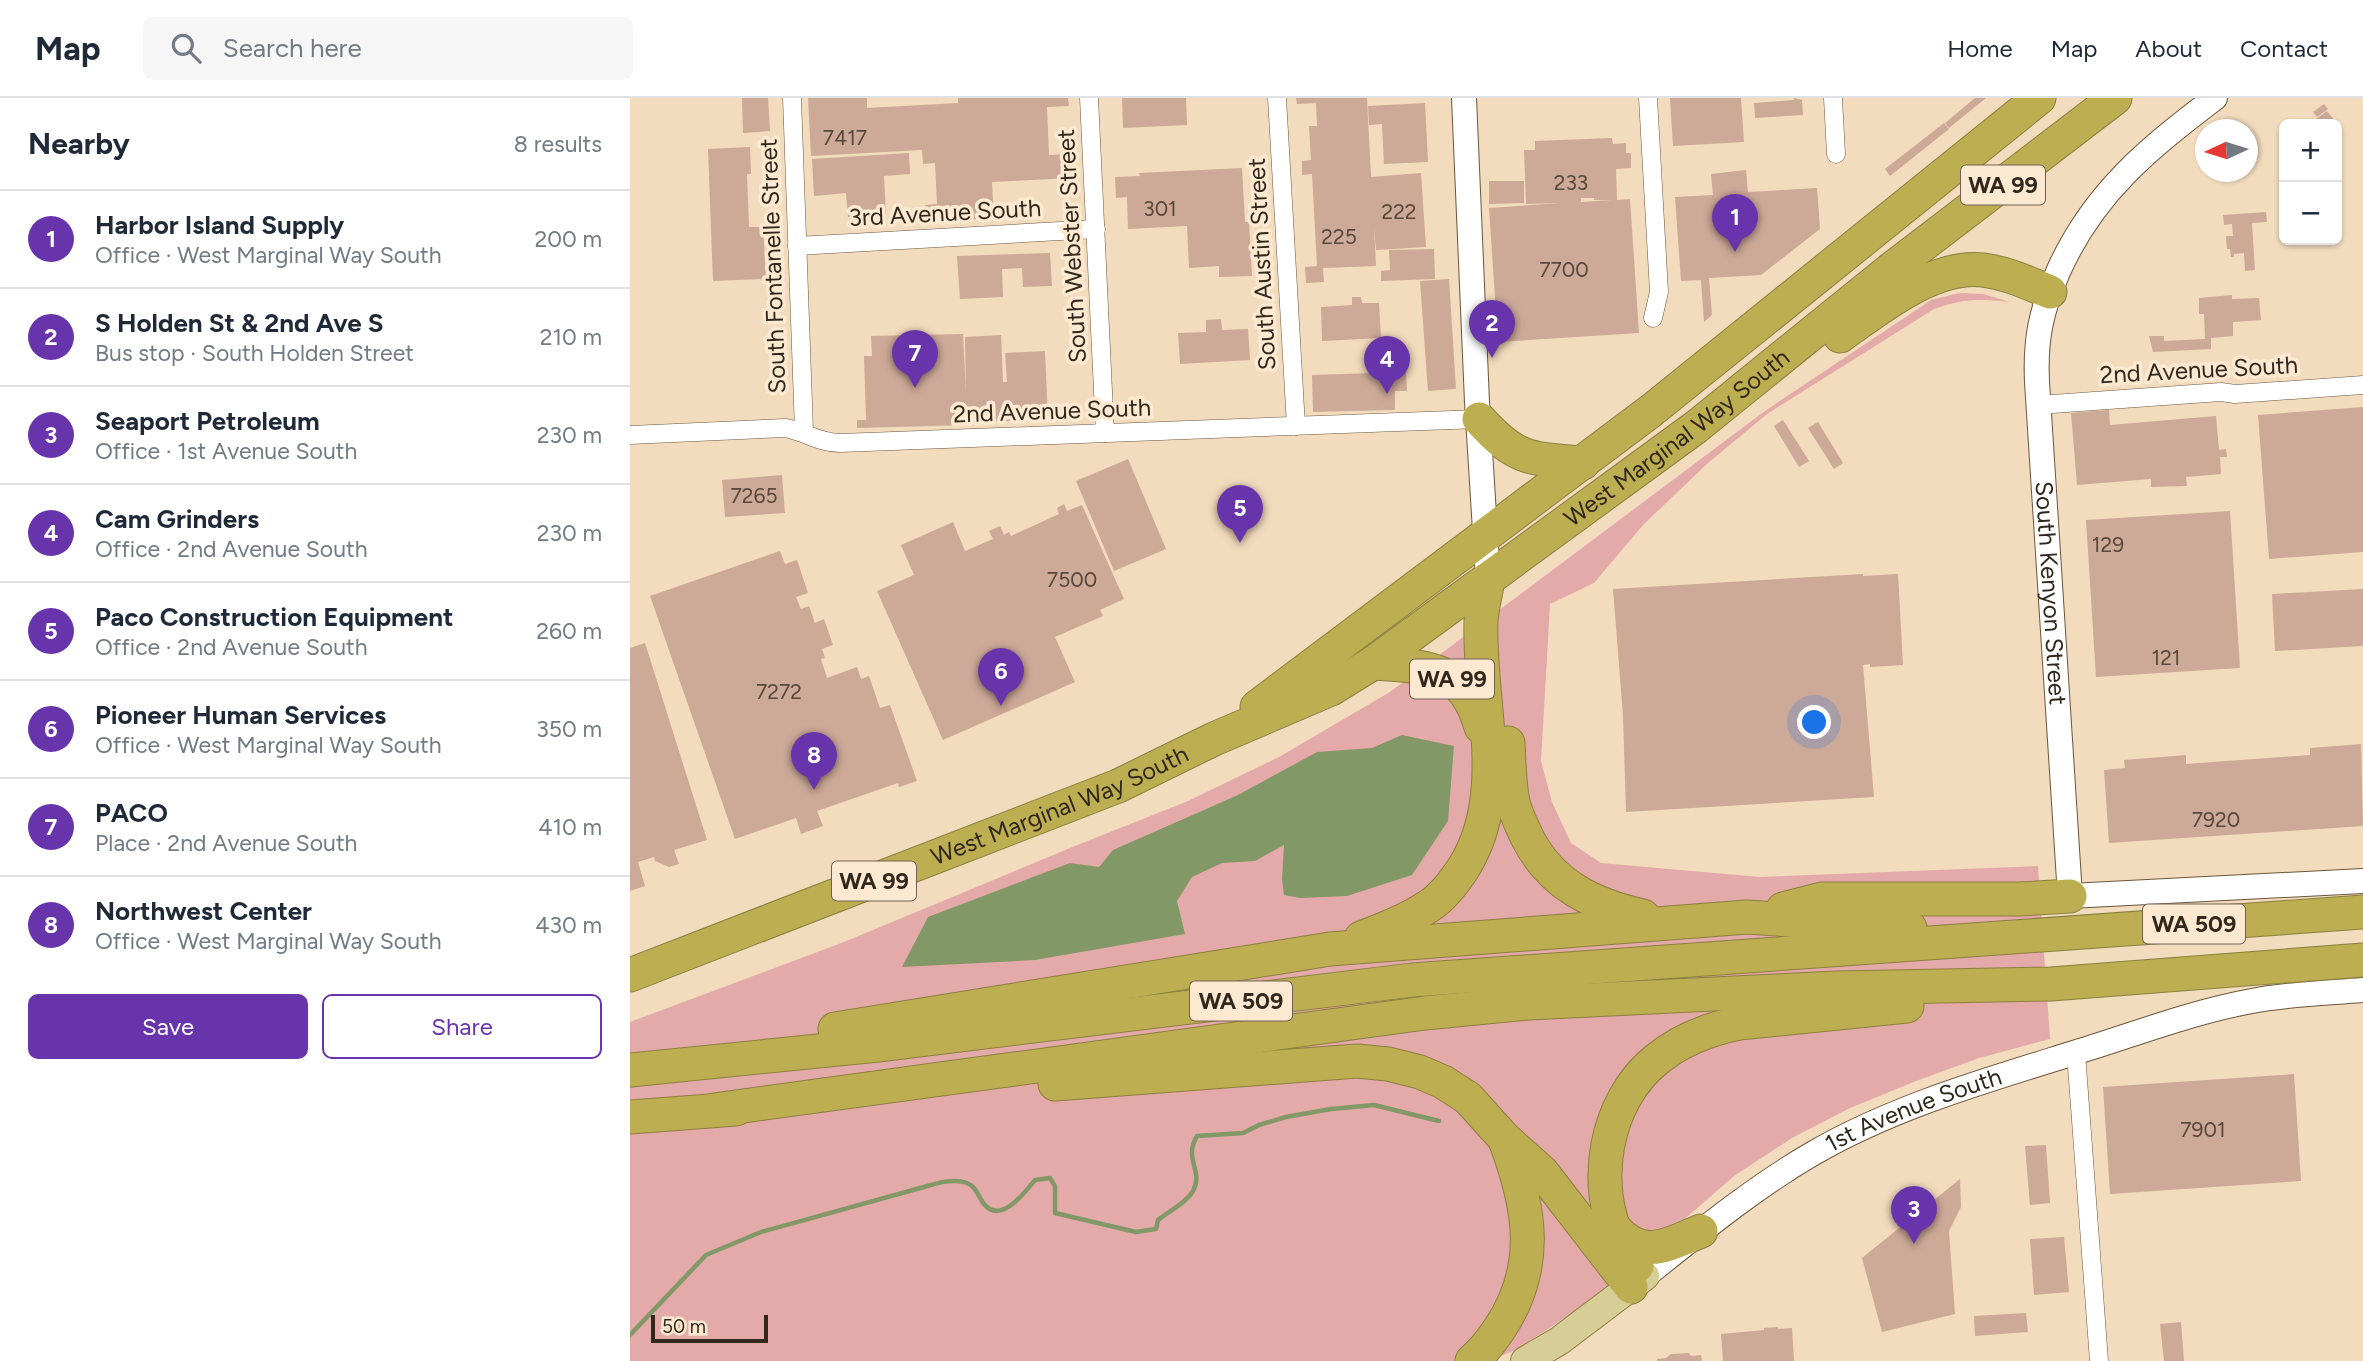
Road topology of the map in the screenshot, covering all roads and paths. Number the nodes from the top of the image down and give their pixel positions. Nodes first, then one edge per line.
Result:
1 (792, 98) edge
2 (1089, 98) edge
3 (1277, 98) edge
4 (1464, 98) edge
5 (1648, 98) edge
6 (1833, 98) edge
7 (2039, 98) edge
8 (2115, 98) edge
9 (2215, 98) edge
10 (1836, 154) dead end
11 (1097, 229) junction
12 (797, 246) junction
13 (2050, 292) junction
14 (1653, 318) dead end
15 (2363, 384) edge
16 (2038, 405) junction
17 (1479, 419) junction
18 (1296, 426) junction
19 (1696, 426) junction
20 (804, 432) junction
21 (1105, 433) junction
22 (630, 435) edge
23 (1583, 463) junction
24 (1485, 533) junction
25 (1488, 579) junction
26 (1373, 663) junction
27 (1214, 739) junction
28 (1488, 749) junction
29 (2363, 881) edge
30 (2070, 896) junction
31 (2363, 912) edge
32 (1747, 917) junction
33 (1672, 922) junction
34 (2024, 935) junction
35 (1330, 949) junction
36 (2363, 960) edge
37 (630, 975) edge
38 (2051, 984) junction
39 (2363, 990) edge
40 (2076, 1053) junction
41 (639, 1069) edge
42 (714, 1110) junction
43 (630, 1118) edge
44 (1504, 1138) junction
45 (1615, 1229) junction
46 (1701, 1231) junction
47 (1638, 1282) junction
48 (1472, 1361) edge
49 (1525, 1361) edge
50 (2099, 1361) edge

1 - 12 street, South Fontanelle Street
2 - 11 street, South Webster Street
3 - 18 street, South Austin Street
4 - 17 street
5 - 14 street
6 - 10 street
7 - 23 highway, West Marginal Way South / WA 99
8 - 19 highway, West Marginal Way South / WA 99
9 - 13 street, South Kenyon Street
11 - 12 street, 3rd Avenue South
11 - 21 street, South Webster Street
12 - 20 street, South Fontanelle Street
13 - 16 street, South Kenyon Street
13 - 19 highway
15 - 16 street, 2nd Avenue South
16 - 30 street, South Kenyon Street
17 - 18 street, 2nd Avenue South
17 - 23 highway
17 - 24 street
18 - 21 street, 2nd Avenue South
19 - 25 highway, West Marginal Way South / WA 99
20 - 21 street, 2nd Avenue South
20 - 22 street, 2nd Avenue South
23 - 24 highway, West Marginal Way South / WA 99
24 - 25 street
24 - 27 highway, West Marginal Way South
25 - 26 highway, West Marginal Way South / WA 99
25 - 28 highway
25 - 33 highway
26 - 27 highway, West Marginal Way South / WA 99
26 - 28 highway, WA 99
27 - 37 highway, West Marginal Way South / WA 99
28 - 35 highway
29 - 30 street
30 - 32 highway
31 - 34 highway, WA 509
32 - 33 highway
32 - 34 highway
33 - 35 highway
34 - 41 highway, WA 509
35 - 41 highway
36 - 38 highway, WA 509
38 - 42 highway, WA 509
38 - 45 highway
39 - 40 street, 1st Avenue South
40 - 46 street, 1st Avenue South
40 - 50 street
42 - 43 highway, WA 509
42 - 44 highway
44 - 47 highway
44 - 48 highway
45 - 46 highway
45 - 47 highway
46 - 47 street, 1st Avenue South
47 - 49 main road, 1st Avenue South

